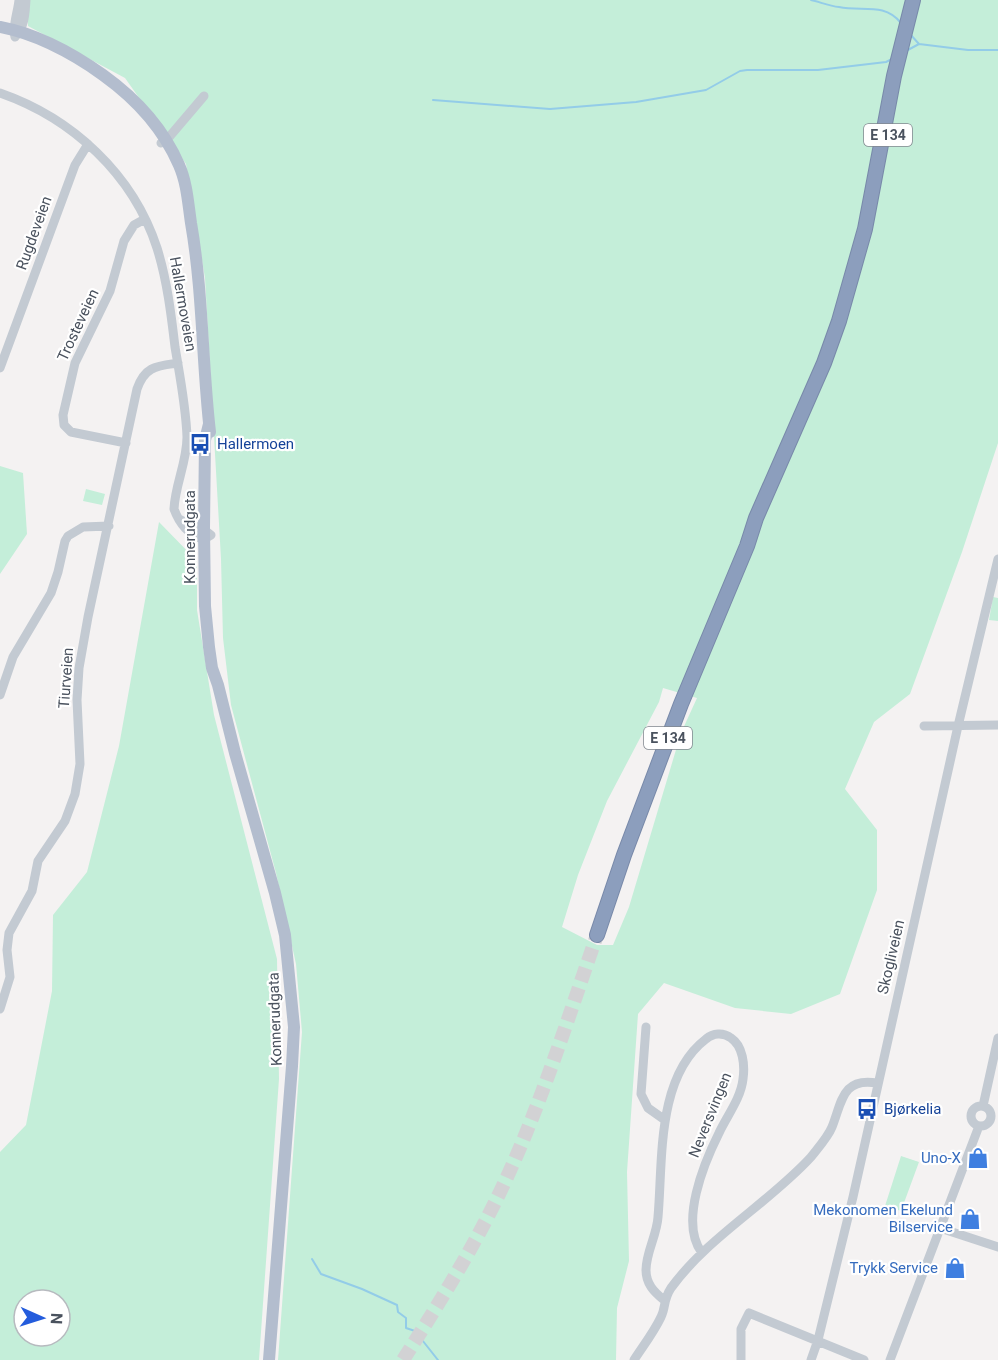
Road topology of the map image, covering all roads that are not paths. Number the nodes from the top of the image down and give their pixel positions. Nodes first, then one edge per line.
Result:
1 (19, 0) edge
2 (26, 0) edge
3 (913, 0) edge
4 (918, 0) edge
5 (0, 27) edge
6 (16, 33) junction
7 (0, 34) edge
8 (0, 93) edge
9 (204, 96) dead end
10 (163, 142) junction
11 (88, 144) junction
12 (146, 219) junction
13 (857, 269) junction
14 (178, 363) junction
15 (0, 368) edge
16 (126, 443) junction
17 (108, 526) junction
18 (206, 534) junction
19 (998, 559) edge
20 (0, 695) edge
21 (924, 726) dead end
22 (958, 726) junction
23 (998, 726) edge
24 (597, 935) tunnel mouth
25 (0, 1009) edge
26 (646, 1027) dead end
27 (998, 1038) edge
28 (877, 1083) junction
29 (983, 1106) junction
30 (665, 1120) junction
31 (994, 1121) edge
32 (979, 1125) junction
33 (940, 1228) junction
34 (998, 1247) edge
35 (702, 1253) junction
36 (664, 1300) junction
37 (818, 1340) junction
38 (269, 1360) edge
39 (634, 1360) edge
40 (741, 1360) edge
41 (811, 1360) edge
42 (864, 1360) edge
43 (890, 1360) edge

1 - 6 street
2 - 6 street
3 - 13 highway, E 134
4 - 13 highway, E 134
5 - 6 main road, Konnerudgata
6 - 7 main road, Konnerudgata
6 - 10 main road, Konnerudgata
8 - 11 street, Hallermoveien
9 - 10 street
10 - 18 main road, Konnerudgata
11 - 12 street, Hallermoveien
11 - 15 street, Rugdeveien
12 - 14 street, Hallermoveien
12 - 16 street, Trosteveien
13 - 24 highway, E 134
14 - 16 street, Tiurveien
14 - 18 street, Hallermoveien
16 - 17 street, Tiurveien
17 - 20 street
17 - 25 street, Tiurveien
18 - 38 main road, Konnerudgata
19 - 22 street, Skogliveien
21 - 22 street
22 - 23 street
22 - 28 street, Skogliveien
26 - 30 street
27 - 29 street
28 - 35 street
28 - 37 street, Skogliveien
29 - 31 street
29 - 32 street
30 - 35 street, Neversvingen
30 - 36 street, Neversvingen
31 - 32 street
32 - 33 street
33 - 34 street
33 - 43 street
35 - 36 street
36 - 39 street
37 - 40 street
37 - 41 street, Skogliveien
37 - 42 street

